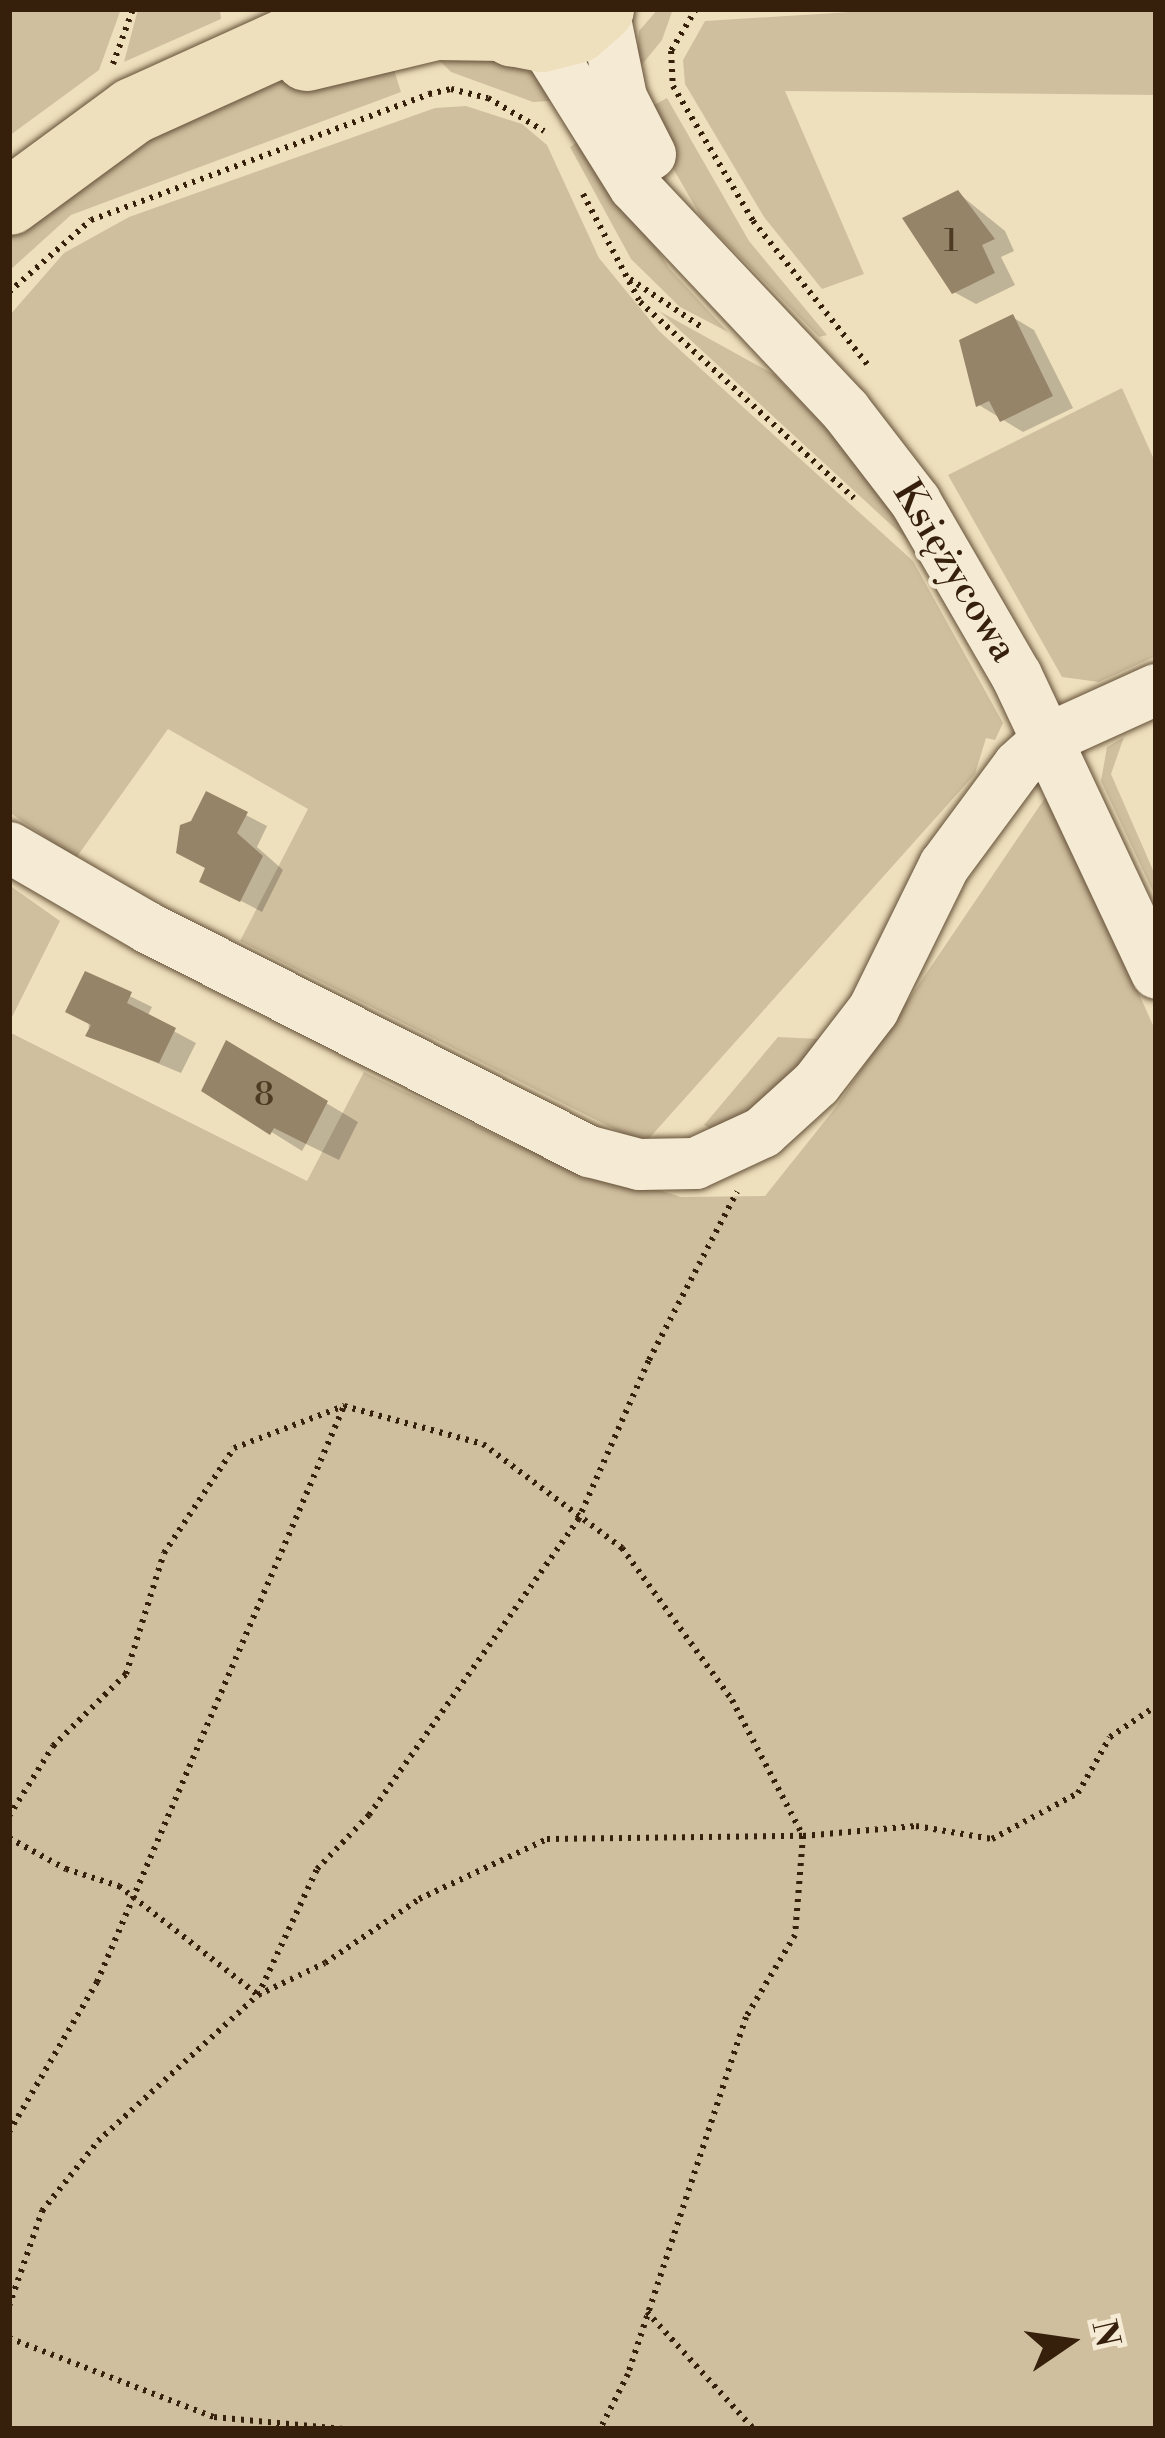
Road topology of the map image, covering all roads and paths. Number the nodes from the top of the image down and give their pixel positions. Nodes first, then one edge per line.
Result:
1 (358, 9) edge
2 (602, 9) edge
3 (696, 9) edge
4 (509, 25) edge
5 (238, 66) junction
6 (562, 125) dead end
7 (548, 133) junction
8 (554, 143) dead end
9 (580, 188) dead end
10 (9, 202) edge
11 (675, 222) junction
12 (9, 292) edge
13 (855, 348) dead end
14 (871, 513) dead end
15 (1156, 689) edge
16 (1048, 738) junction
17 (9, 847) edge
18 (1156, 974) edge
19 (763, 1132) junction
20 (344, 1406) junction
21 (578, 1520) junction
22 (1156, 1706) edge
23 (9, 1816) edge
24 (803, 1836) junction
25 (9, 1838) edge
26 (135, 1898) junction
27 (258, 1995) junction
28 (9, 2132) edge
29 (9, 2306) edge
30 (646, 2312) junction
31 (9, 2338) edge
32 (343, 2429) edge
33 (600, 2429) edge
34 (754, 2429) edge

1 - 5 main road
2 - 4 main road
2 - 11 street, Księżycowa
3 - 13 path
4 - 5 main road
4 - 11 street, Księżycowa
5 - 10 main road
6 - 7 path
7 - 8 path
7 - 12 path
9 - 14 path
11 - 16 street, Księżycowa
15 - 16 street
16 - 18 street, Księżycowa
16 - 19 street
17 - 19 street
19 - 21 path
20 - 21 path
20 - 23 path
20 - 26 path
21 - 24 path
21 - 27 path
22 - 24 path
24 - 27 path
24 - 30 path
25 - 26 path
26 - 27 path
26 - 28 path
27 - 29 path
30 - 33 path
30 - 34 path
31 - 32 path

